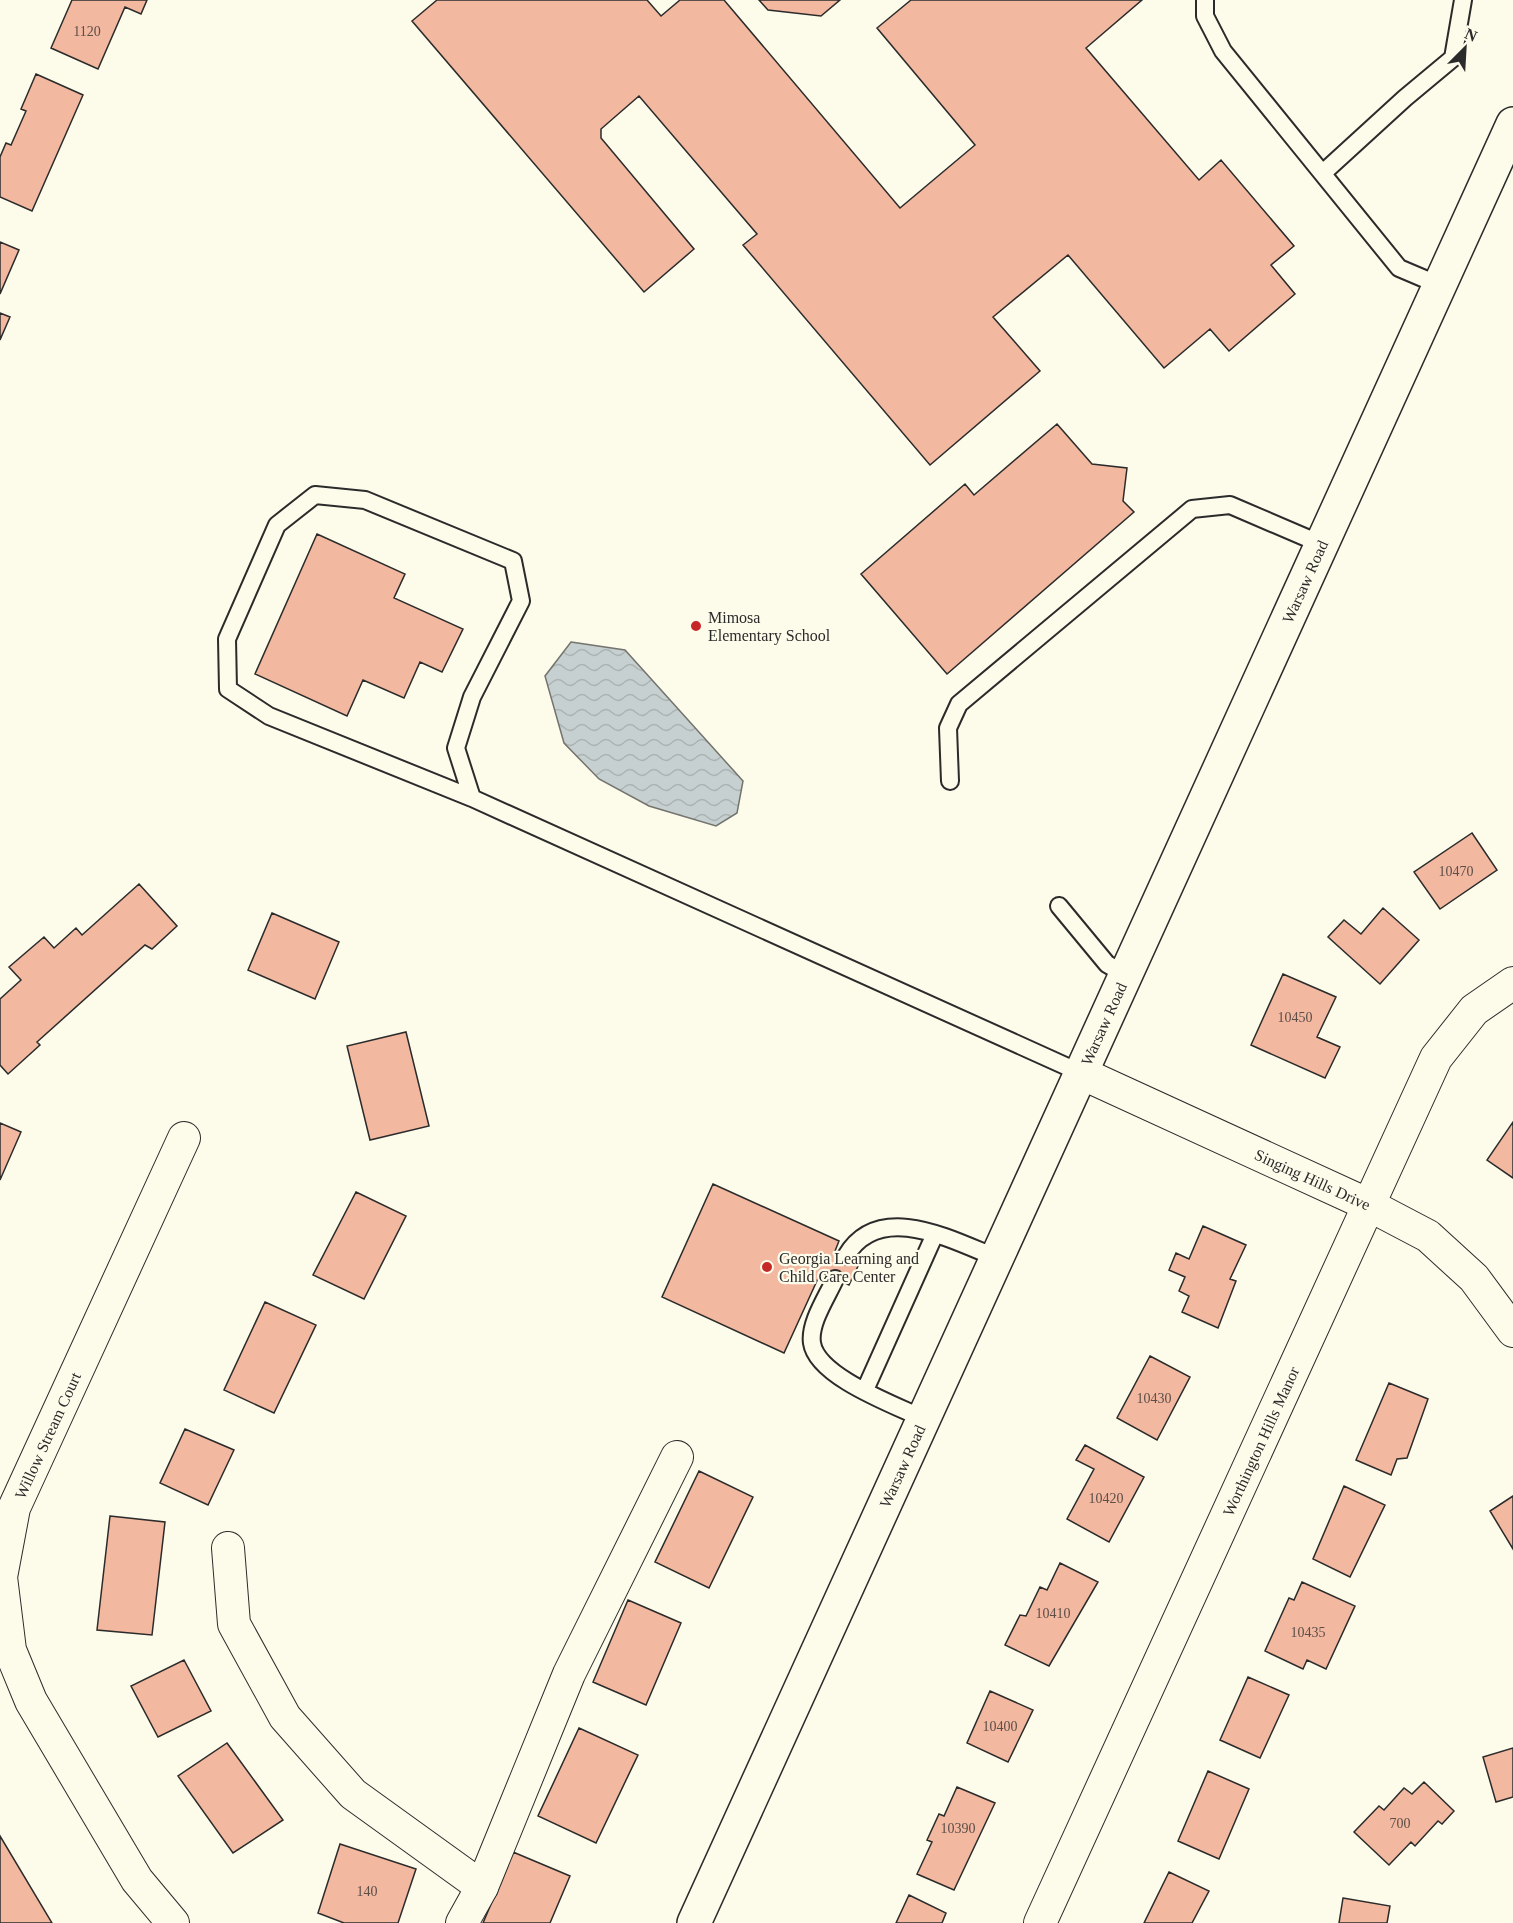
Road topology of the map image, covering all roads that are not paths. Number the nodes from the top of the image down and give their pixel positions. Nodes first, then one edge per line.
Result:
1 (1205, 0) edge
2 (1463, 0) edge
3 (1513, 124) edge
4 (1324, 172) junction
5 (1439, 285) junction
6 (1321, 544) junction
7 (950, 781) dead end
8 (472, 798) junction
9 (1059, 906) dead end
10 (1126, 975) junction
11 (1513, 984) edge
12 (1081, 1073) junction
13 (184, 1138) dead end
14 (1369, 1205) junction
15 (935, 1234) junction
16 (846, 1256) dead end
17 (997, 1258) junction
18 (835, 1279) dead end
19 (1513, 1331) edge
20 (865, 1390) junction
21 (924, 1419) junction
22 (677, 1457) dead end
23 (228, 1548) dead end
24 (482, 1887) junction
25 (173, 1923) edge
26 (462, 1923) edge
27 (694, 1923) edge
28 (1040, 1923) edge

1 - 4 lane
2 - 4 lane
3 - 5 street, Warsaw Road
4 - 5 lane
5 - 6 street, Warsaw Road
6 - 7 lane
6 - 10 street, Warsaw Road
8 - 8 lane
8 - 12 lane
9 - 10 lane
10 - 12 street, Warsaw Road
11 - 14 street, Worthington Hills Manor
12 - 14 street, Singing Hills Drive
12 - 17 street, Warsaw Road
13 - 25 street, Willow Stream Court
14 - 19 street, Singing Hills Drive
14 - 28 street, Worthington Hills Manor
15 - 16 lane
15 - 17 lane
15 - 20 lane
17 - 21 street, Warsaw Road
18 - 20 lane
20 - 21 lane
21 - 27 street, Warsaw Road
22 - 24 street
23 - 24 street
24 - 26 street

